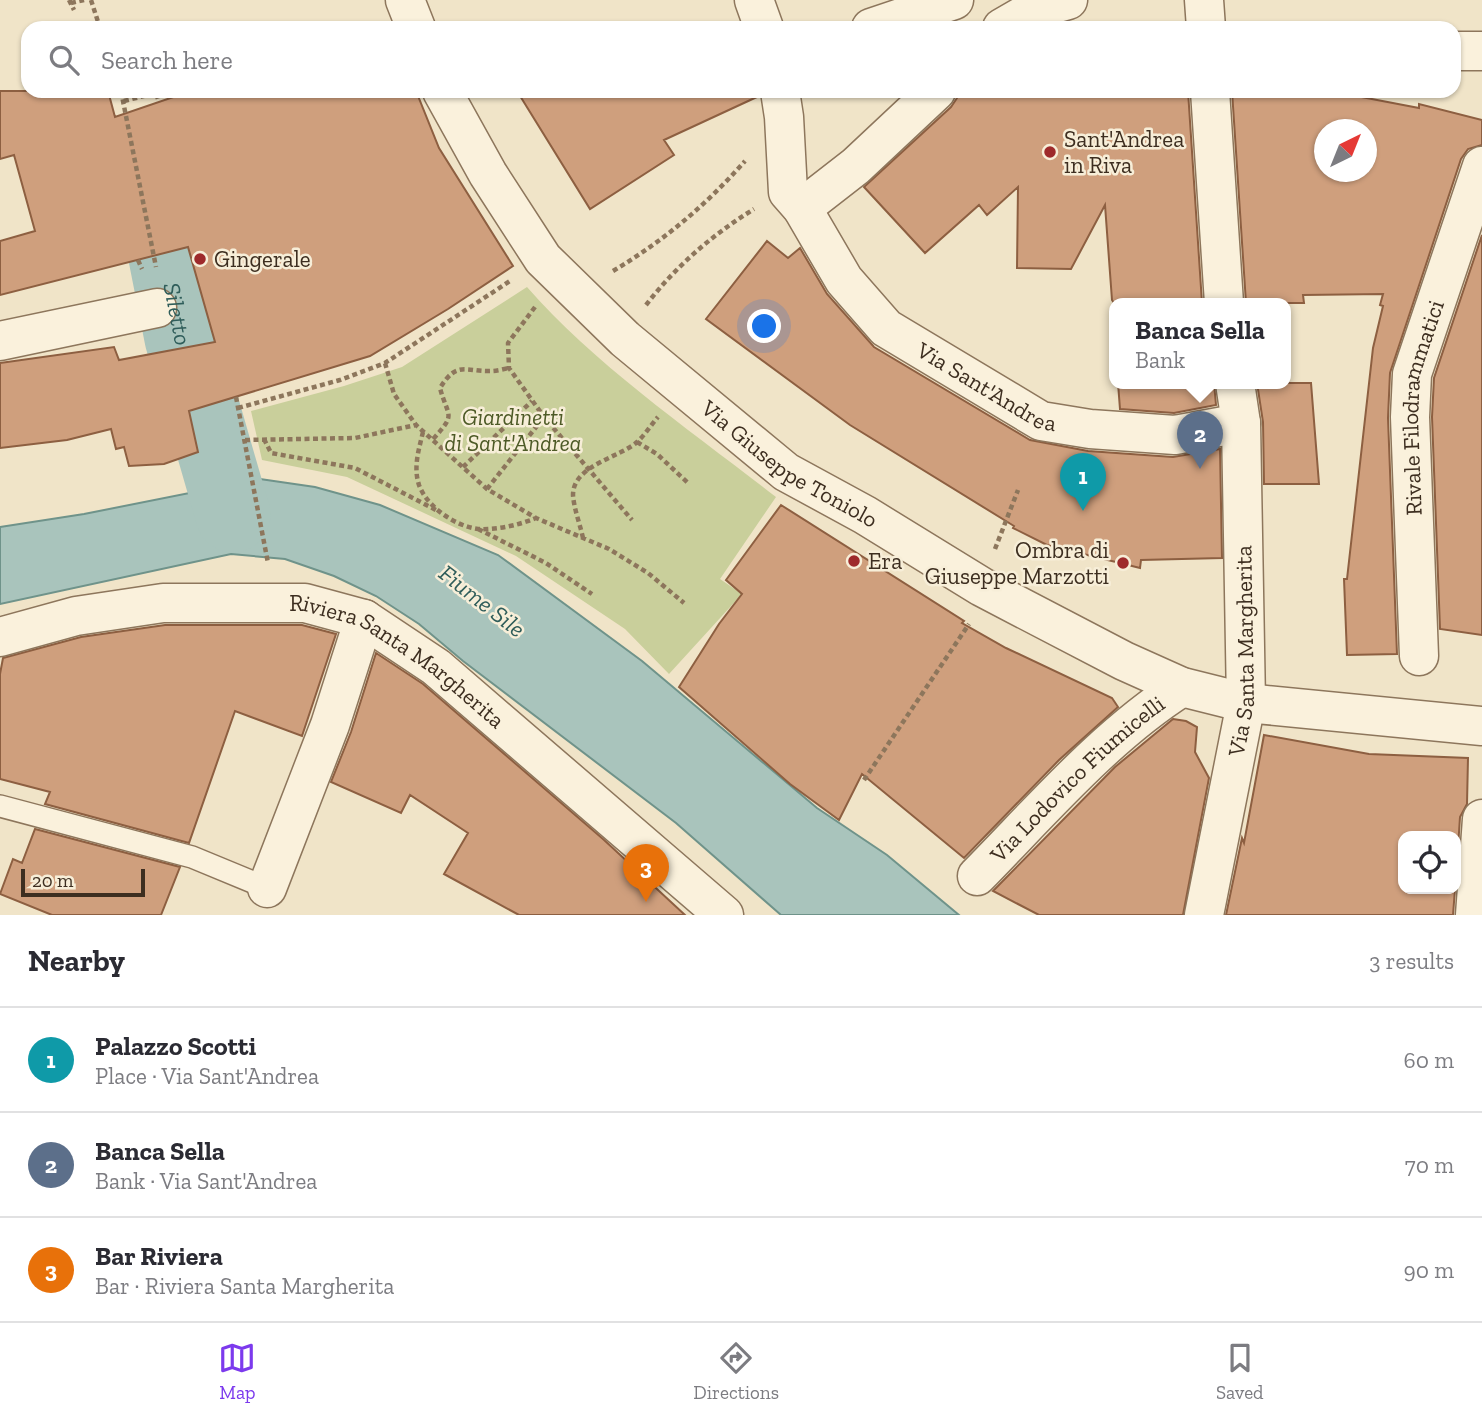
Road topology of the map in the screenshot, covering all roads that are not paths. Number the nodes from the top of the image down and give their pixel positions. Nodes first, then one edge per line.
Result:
1 (405, 0) edge
2 (754, 0) edge
3 (954, 0) edge
4 (1068, 0) edge
5 (1204, 0) edge
6 (413, 21) edge
7 (762, 21) edge
8 (892, 21) edge
9 (1014, 21) edge
10 (1206, 21) edge
11 (1461, 51) edge
12 (1482, 51) edge
13 (446, 98) edge
14 (781, 98) edge
15 (929, 98) edge
16 (1210, 98) edge
17 (1482, 166) edge
18 (802, 208) junction
19 (1224, 298) edge
20 (157, 308) dead end
21 (0, 341) edge
22 (1237, 389) edge
23 (1241, 423) junction
24 (364, 619) junction
25 (0, 637) edge
26 (1419, 656) dead end
27 (1182, 687) junction
28 (1246, 703) junction
29 (1482, 726) edge
30 (0, 806) edge
31 (1482, 819) edge
32 (977, 876) dead end
33 (267, 888) joint
34 (724, 915) edge
35 (1204, 915) edge
36 (1475, 915) edge

1 - 6 street
2 - 7 street
3 - 8 street
4 - 9 street
5 - 10 street
11 - 12 street
13 - 27 street, Via Giuseppe Toniolo
14 - 18 street, Via Sant'Andrea
15 - 18 street
16 - 19 street
17 - 26 street, Rivale Filodrammatici
18 - 23 street, Via Sant'Andrea
20 - 21 street
22 - 23 street, Via Santa Margherita
23 - 28 street, Via Santa Margherita
24 - 25 street, Riviera Santa Margherita
24 - 33 street
24 - 34 street, Riviera Santa Margherita
27 - 28 street, Via Giuseppe Toniolo
27 - 32 street, Via Lodovico Fiumicelli
28 - 29 street, Via Giuseppe Toniolo
28 - 35 street, Via Santa Margherita
30 - 33 lane
31 - 36 street

